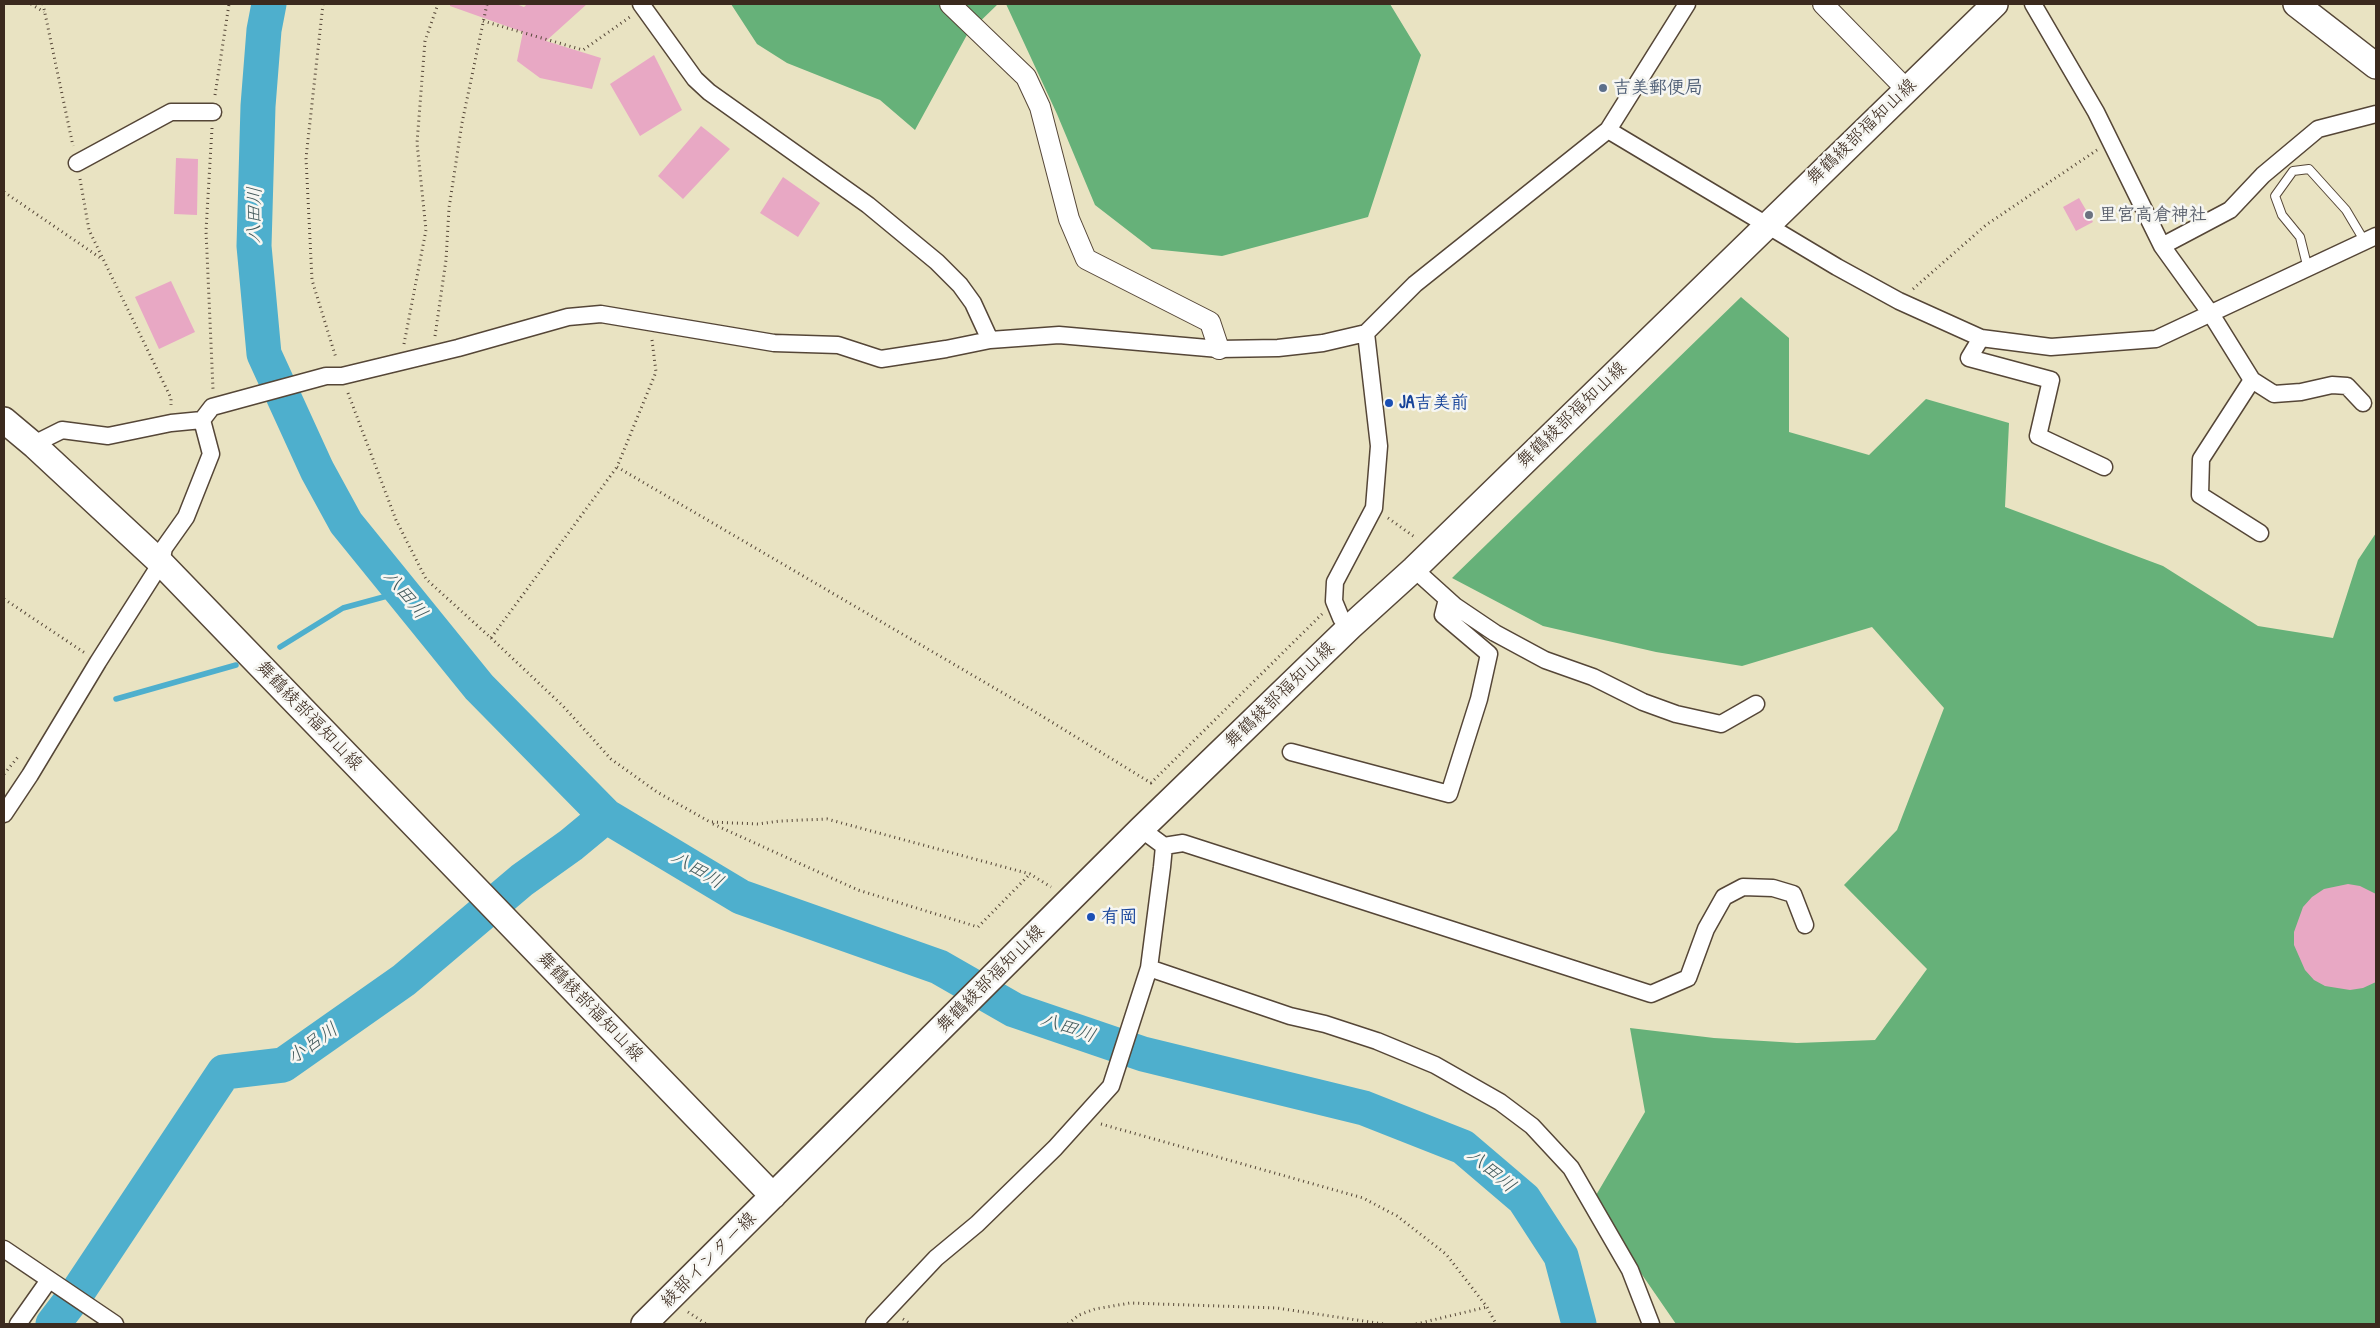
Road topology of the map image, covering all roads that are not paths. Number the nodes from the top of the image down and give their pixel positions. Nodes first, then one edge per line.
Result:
1 (950, 4) edge
2 (1687, 4) edge
3 (1824, 4) edge
4 (1995, 4) edge
5 (2034, 4) edge
6 (2296, 4) edge
7 (637, 9) edge
8 (2376, 66) edge
9 (1906, 89) junction
10 (212, 112) road end
11 (2376, 114) edge
12 (1608, 130) junction
13 (77, 163) road end
14 (1766, 226) junction
15 (2370, 239) edge
16 (2162, 246) junction
17 (2308, 269) junction
18 (2211, 314) junction
19 (1366, 333) junction
20 (1980, 338) junction
21 (990, 340) junction
22 (1219, 349) junction
23 (2252, 380) junction
24 (2363, 403) dead end
25 (4, 420) edge
26 (202, 420) junction
27 (35, 446) junction
28 (2104, 467) dead end
29 (2260, 533) dead end
30 (161, 562) junction
31 (1414, 569) junction
32 (1446, 599) junction
33 (1350, 627) junction
34 (1756, 704) dead end
35 (1291, 752) dead end
36 (4, 814) edge
37 (1141, 829) junction
38 (1164, 846) junction
39 (1805, 925) dead end
40 (1148, 968) junction
41 (773, 1196) junction
42 (4, 1249) edge
43 (54, 1283) junction
44 (18, 1324) edge
45 (115, 1324) edge
46 (644, 1324) edge
47 (874, 1324) edge
48 (1651, 1324) edge

1 - 22 street
2 - 12 street
3 - 9 street
4 - 9 main road, 舞鶴綾部福知山線
5 - 16 street
6 - 8 main road
7 - 21 street
9 - 14 main road, 舞鶴綾部福知山線
10 - 13 street
11 - 16 street
12 - 14 street
12 - 19 street
14 - 20 street
14 - 31 main road, 舞鶴綾部福知山線
15 - 17 street
15 - 17 lane
16 - 18 street
17 - 18 street
18 - 20 street
18 - 23 street
19 - 22 street
19 - 33 street
20 - 28 street
21 - 22 street
21 - 26 street
23 - 24 street
23 - 29 street
25 - 27 main road, 舞鶴綾部福知山線
26 - 27 street
26 - 30 street
27 - 30 main road, 舞鶴綾部福知山線
30 - 36 street
30 - 41 main road, 舞鶴綾部福知山線
31 - 32 street
31 - 33 main road, 舞鶴綾部福知山線
32 - 34 street
32 - 35 street
33 - 37 main road, 舞鶴綾部福知山線
37 - 38 street
37 - 41 main road, 舞鶴綾部福知山線
38 - 39 street
38 - 40 street
40 - 47 street
40 - 48 street
41 - 46 main road, 綾部インター線
42 - 43 street
43 - 44 street
43 - 45 street

